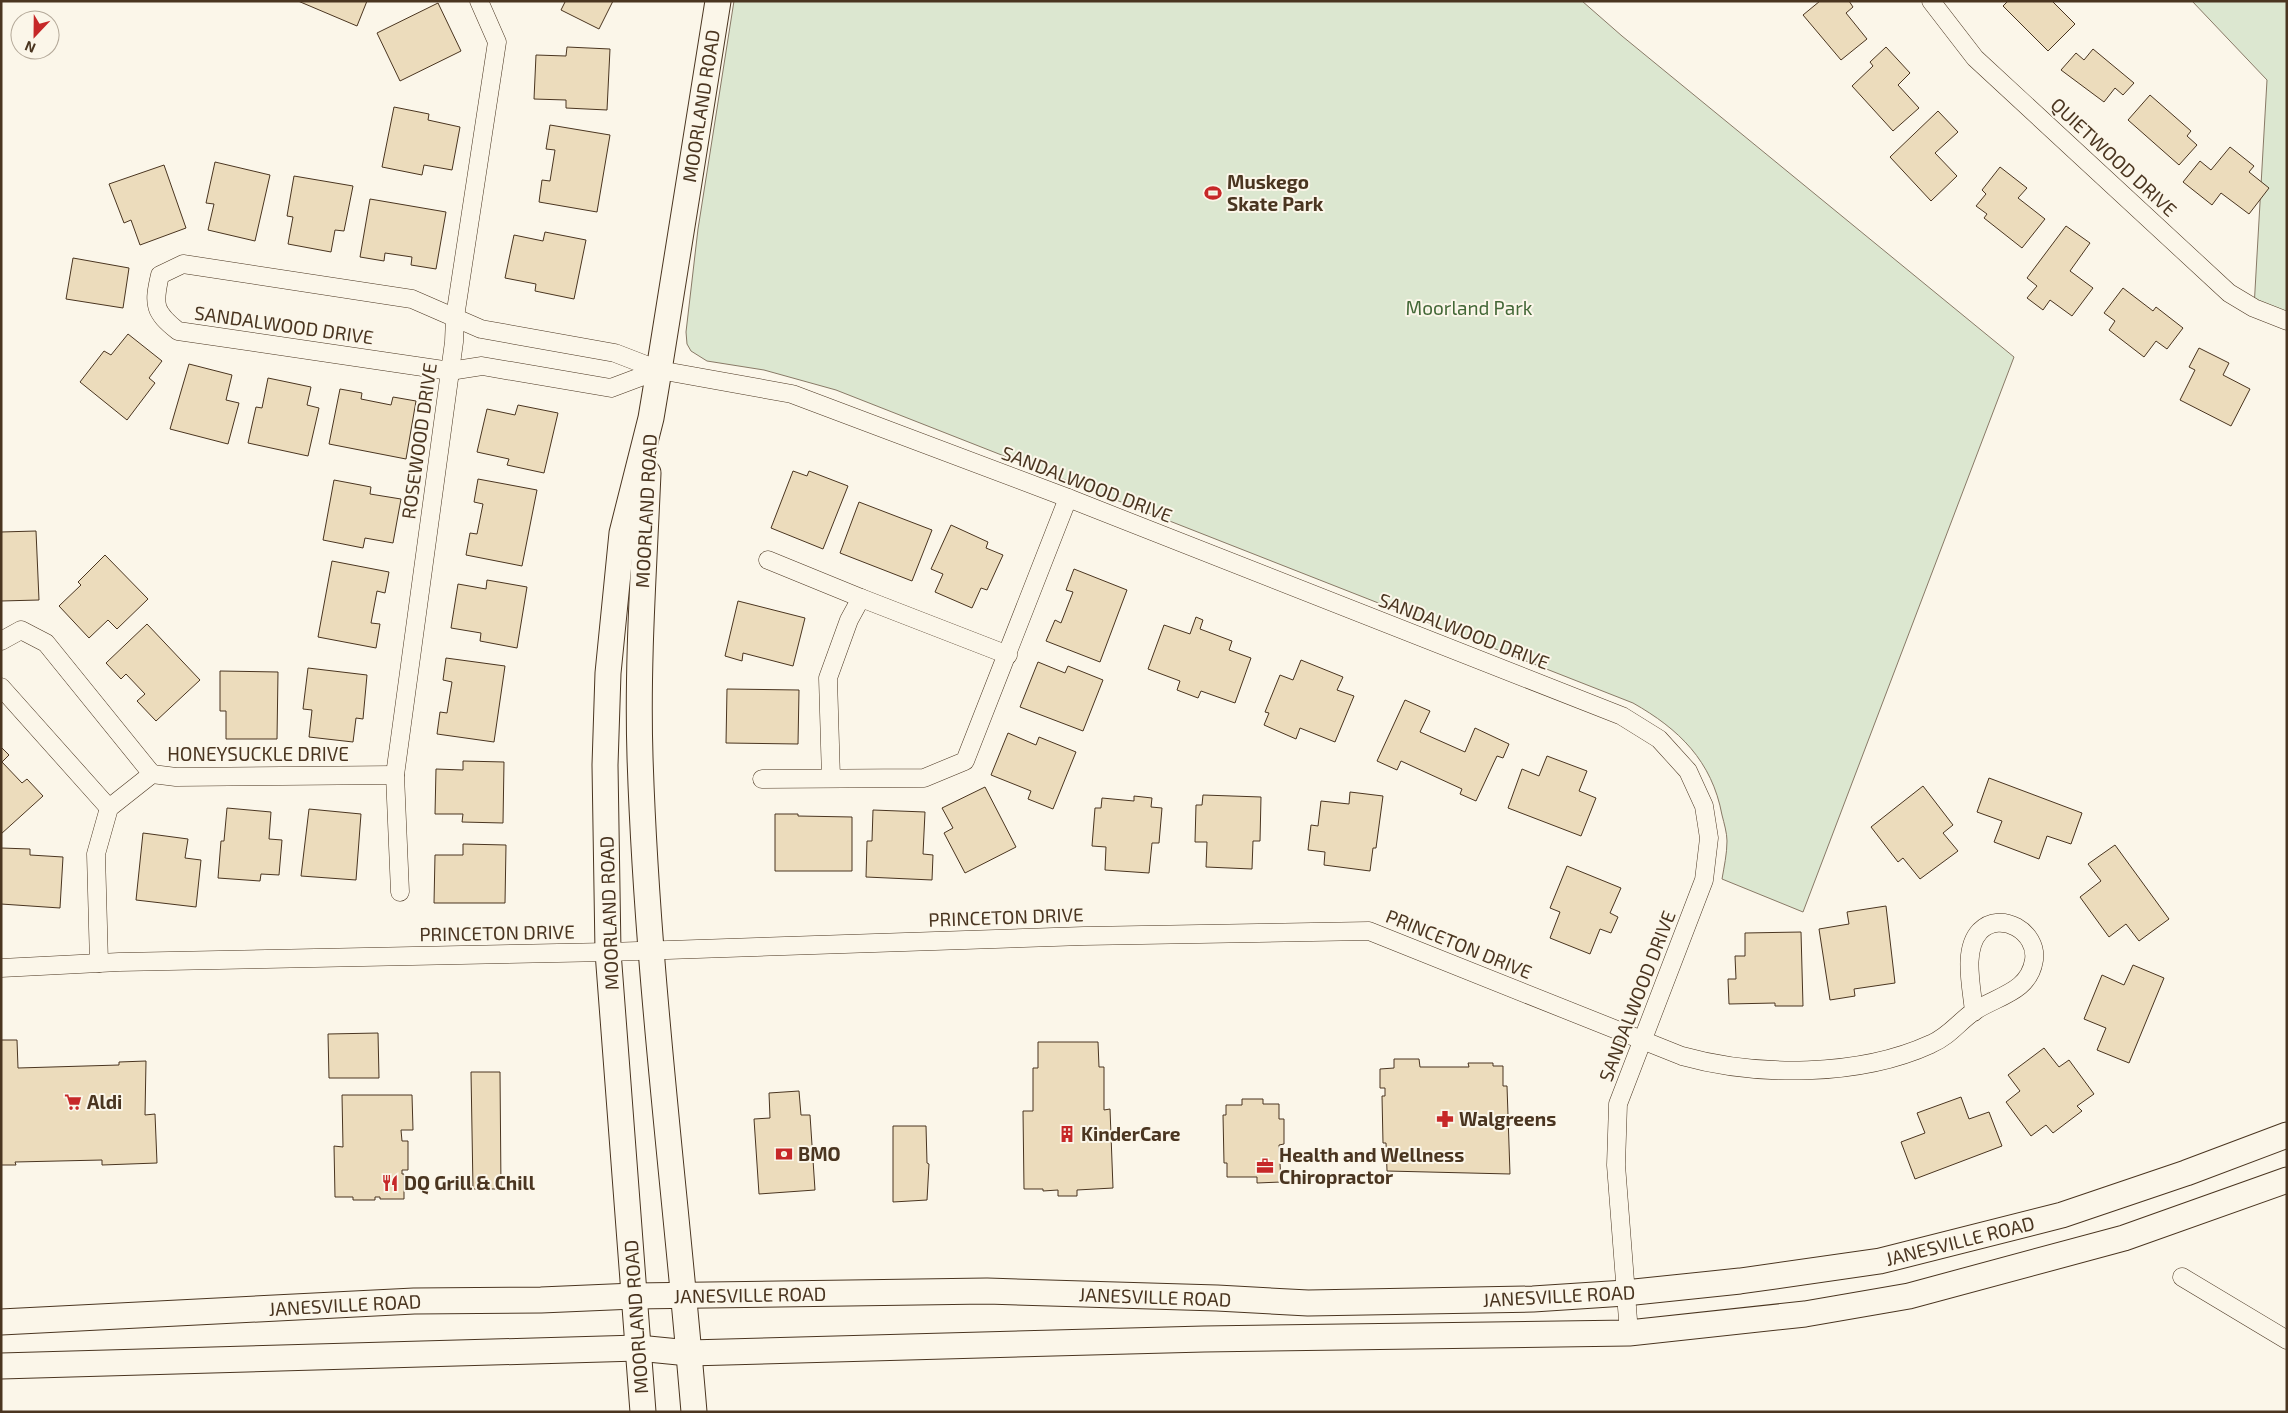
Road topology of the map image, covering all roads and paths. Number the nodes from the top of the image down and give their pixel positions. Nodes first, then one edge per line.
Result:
1 (479, 1) edge
2 (718, 1) edge
3 (1931, 1) edge
4 (455, 317) junction
5 (2287, 322) edge
6 (659, 370) junction
7 (450, 371) junction
8 (651, 418) junction
9 (1068, 498) junction
10 (768, 560) dead end
11 (861, 598) junction
12 (1, 641) edge
13 (1008, 654) junction
14 (1, 687) edge
15 (152, 774) junction
16 (395, 775) junction
17 (831, 778) junction
18 (762, 779) dead end
19 (109, 808) junction
20 (400, 892) dead end
21 (650, 951) junction
22 (608, 952) junction
23 (99, 963) junction
24 (1, 968) edge
25 (1974, 1012) junction
26 (1642, 1040) junction
27 (2287, 1135) edge
28 (2287, 1180) edge
29 (2182, 1277) dead end
30 (1625, 1293) junction
31 (634, 1296) junction
32 (684, 1296) junction
33 (1, 1322) edge
34 (1629, 1333) junction
35 (2287, 1340) edge
36 (638, 1348) junction
37 (689, 1353) junction
38 (1, 1366) edge
39 (643, 1412) edge
40 (694, 1412) edge

1 - 4 street, ROSEWOOD DRIVE
2 - 6 main road, MOORLAND ROAD
3 - 5 street, QUIETWOOD DRIVE
4 - 6 street, SANDALWOOD DRIVE
4 - 7 street, ROSEWOOD DRIVE
4 - 7 street, SANDALWOOD DRIVE
6 - 7 street, SANDALWOOD DRIVE
6 - 8 main road, MOORLAND ROAD
6 - 9 street, SANDALWOOD DRIVE
7 - 16 street, ROSEWOOD DRIVE
8 - 21 main road, MOORLAND ROAD
8 - 22 main road, MOORLAND ROAD
9 - 13 street
9 - 26 street, SANDALWOOD DRIVE
10 - 11 street
11 - 13 street
11 - 17 street
12 - 15 street
13 - 17 street
14 - 19 street
15 - 16 street, HONEYSUCKLE DRIVE
15 - 19 street, HONEYSUCKLE DRIVE
16 - 20 street, ROSEWOOD DRIVE
17 - 18 street
19 - 23 street
21 - 22 street, PRINCETON DRIVE
21 - 26 street, PRINCETON DRIVE
21 - 32 main road, MOORLAND ROAD
22 - 23 street, PRINCETON DRIVE
22 - 31 main road, MOORLAND ROAD
23 - 24 street, PRINCETON DRIVE
25 - 25 street, PRINCETON DRIVE
25 - 26 street, PRINCETON DRIVE
26 - 30 street, SANDALWOOD DRIVE
27 - 30 main road, JANESVILLE ROAD
28 - 34 main road, JANESVILLE ROAD
29 - 35 street
30 - 32 main road, JANESVILLE ROAD
30 - 34 street, SANDALWOOD DRIVE
31 - 32 main road, JANESVILLE ROAD
31 - 33 main road, JANESVILLE ROAD
31 - 36 main road, MOORLAND ROAD
32 - 37 main road, MOORLAND ROAD
34 - 37 main road, JANESVILLE ROAD
36 - 37 main road, JANESVILLE ROAD
36 - 38 main road, JANESVILLE ROAD
36 - 39 main road, MOORLAND ROAD
37 - 40 main road, MOORLAND ROAD

